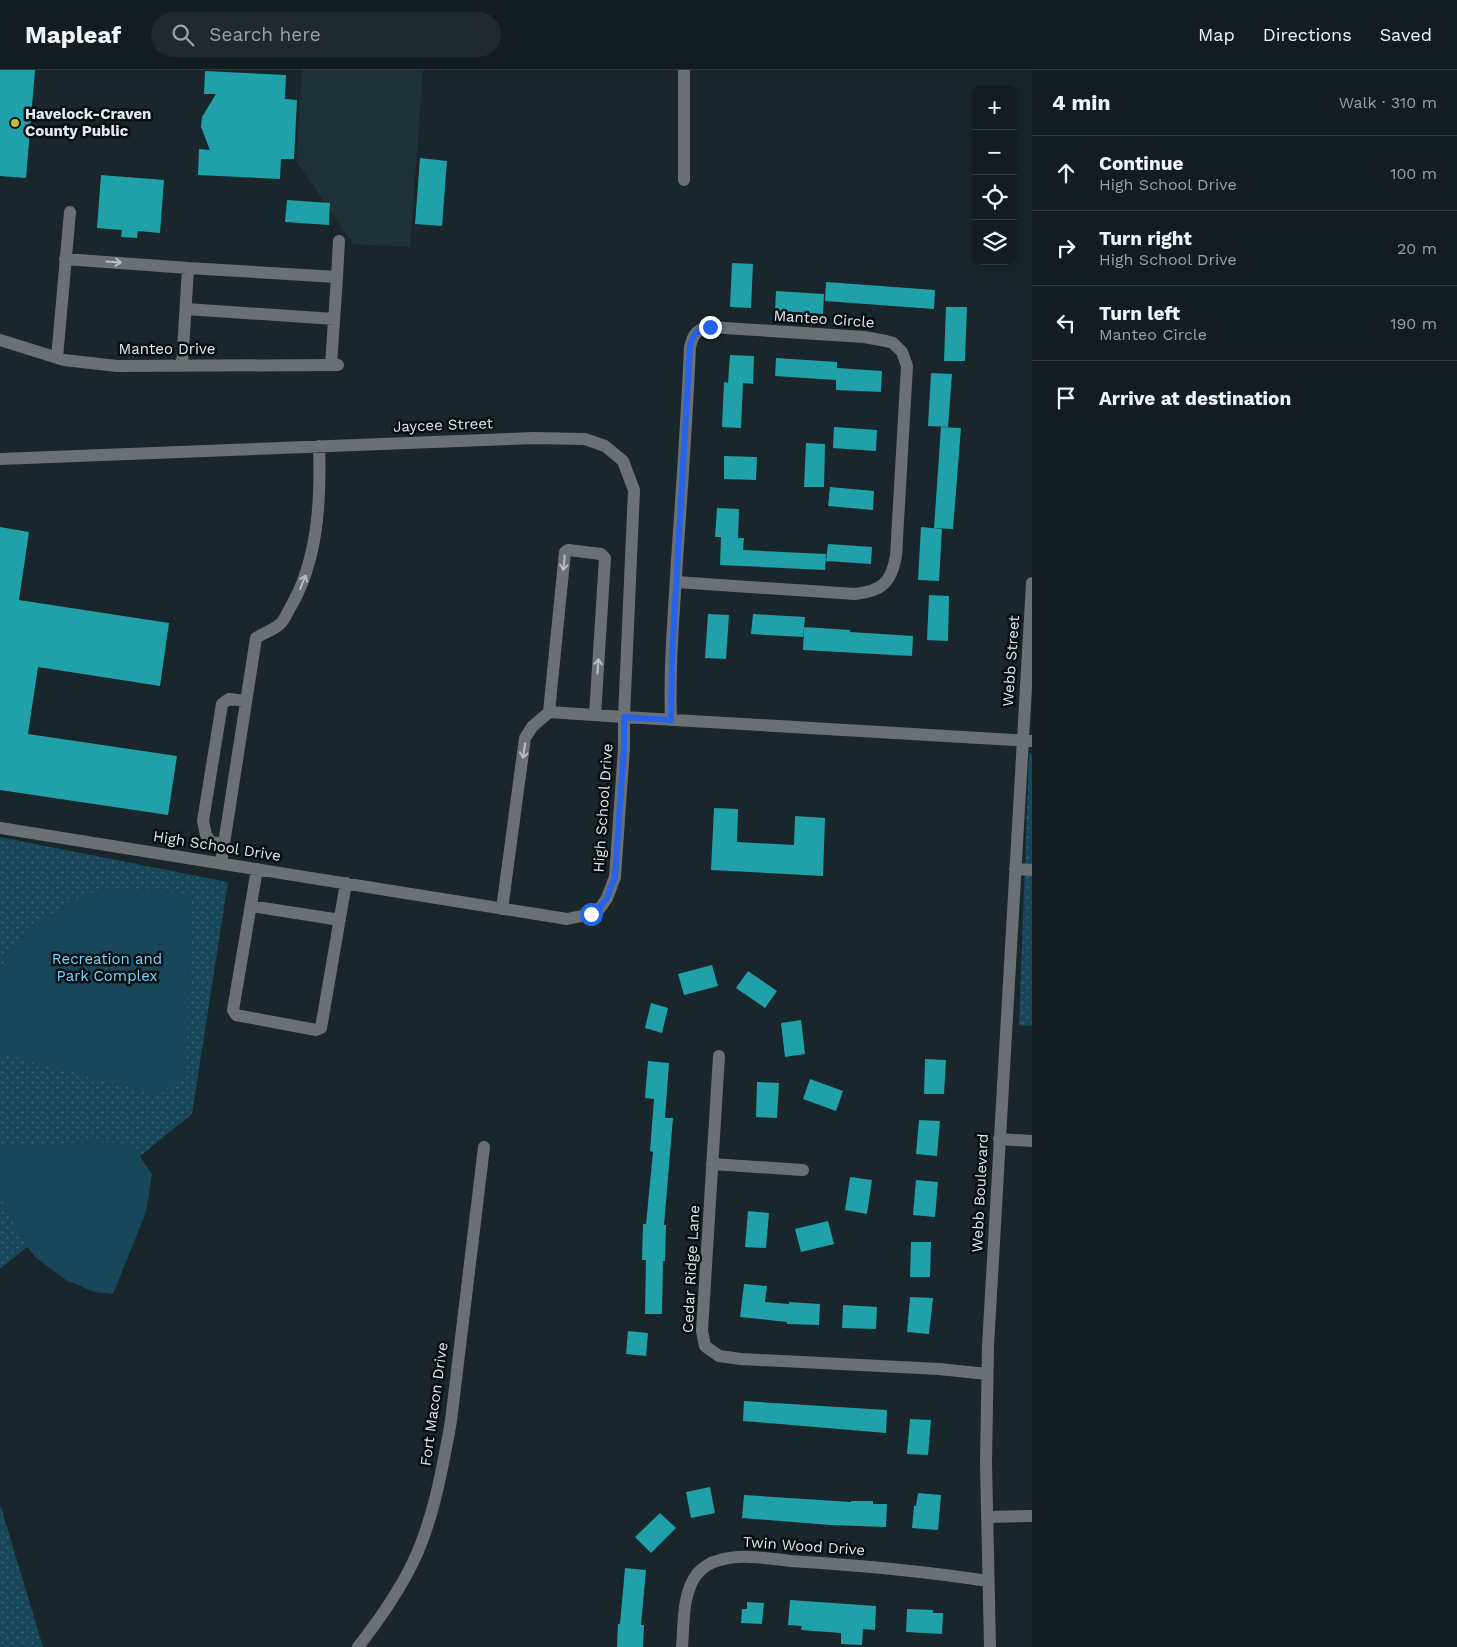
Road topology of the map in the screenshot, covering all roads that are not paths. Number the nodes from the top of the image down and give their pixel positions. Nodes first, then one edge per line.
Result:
1 (684, 70) edge
2 (684, 180) dead end
3 (70, 212) dead end
4 (339, 242) dead end
5 (65, 259) junction
6 (188, 268) junction
7 (337, 276) junction
8 (186, 309) junction
9 (334, 319) junction
10 (0, 340) edge
11 (57, 358) junction
12 (182, 366) junction
13 (319, 446) junction
14 (0, 459) edge
15 (676, 582) junction
16 (1032, 583) edge
17 (246, 701) junction
18 (549, 712) junction
19 (595, 715) junction
20 (624, 717) junction
21 (671, 720) junction
22 (1027, 741) edge
23 (0, 828) edge
24 (224, 844) junction
25 (221, 863) junction
26 (257, 869) junction
27 (1015, 869) junction
28 (1032, 870) edge
29 (346, 883) junction
30 (251, 906) junction
31 (502, 909) junction
32 (340, 920) junction
33 (720, 1056) dead end
34 (1000, 1139) junction
35 (1032, 1141) edge
36 (484, 1147) dead end
37 (712, 1164) junction
38 (803, 1170) dead end
39 (987, 1374) junction
40 (1032, 1516) edge
41 (986, 1517) junction
42 (988, 1581) junction
43 (358, 1647) edge
44 (682, 1647) edge
45 (990, 1647) edge

1 - 2 street
3 - 5 street
4 - 7 street
5 -> 6 street
5 - 11 street
6 - 7 street
6 - 8 street
7 - 9 street
8 - 9 street
8 - 12 street
9 - 12 street, Manteo Drive
10 - 11 street, Manteo Drive
11 - 12 street, Manteo Drive
13 - 14 street, Jaycee Street
17 -> 13 street
13 - 20 street, Jaycee Street
15 - 15 street, Manteo Circle
15 - 21 street, Manteo Circle
16 - 22 street, Webb Street
17 - 24 street
17 - 24 street
18 - 19 street
19 -> 18 street
18 -> 31 street
19 - 20 street
20 - 21 street
20 - 31 street, High School Drive
21 - 22 street
22 - 27 street, Webb Boulevard
23 - 25 street, High School Drive
24 - 25 street
25 - 26 street, High School Drive
26 - 29 street, High School Drive
26 - 30 street
27 - 28 street
27 - 34 street, Webb Boulevard
29 - 31 street, High School Drive
29 - 32 street
30 - 32 street
30 - 32 street
33 - 37 street, Cedar Ridge Lane
34 - 35 street
34 - 39 street, Webb Boulevard
36 - 43 street, Fort Macon Drive
37 - 38 street
37 - 39 street, Cedar Ridge Lane
39 - 41 street, Webb Boulevard
40 - 41 street
41 - 42 street, Webb Boulevard
42 - 44 street, Twin Wood Drive
42 - 45 street, Webb Boulevard

